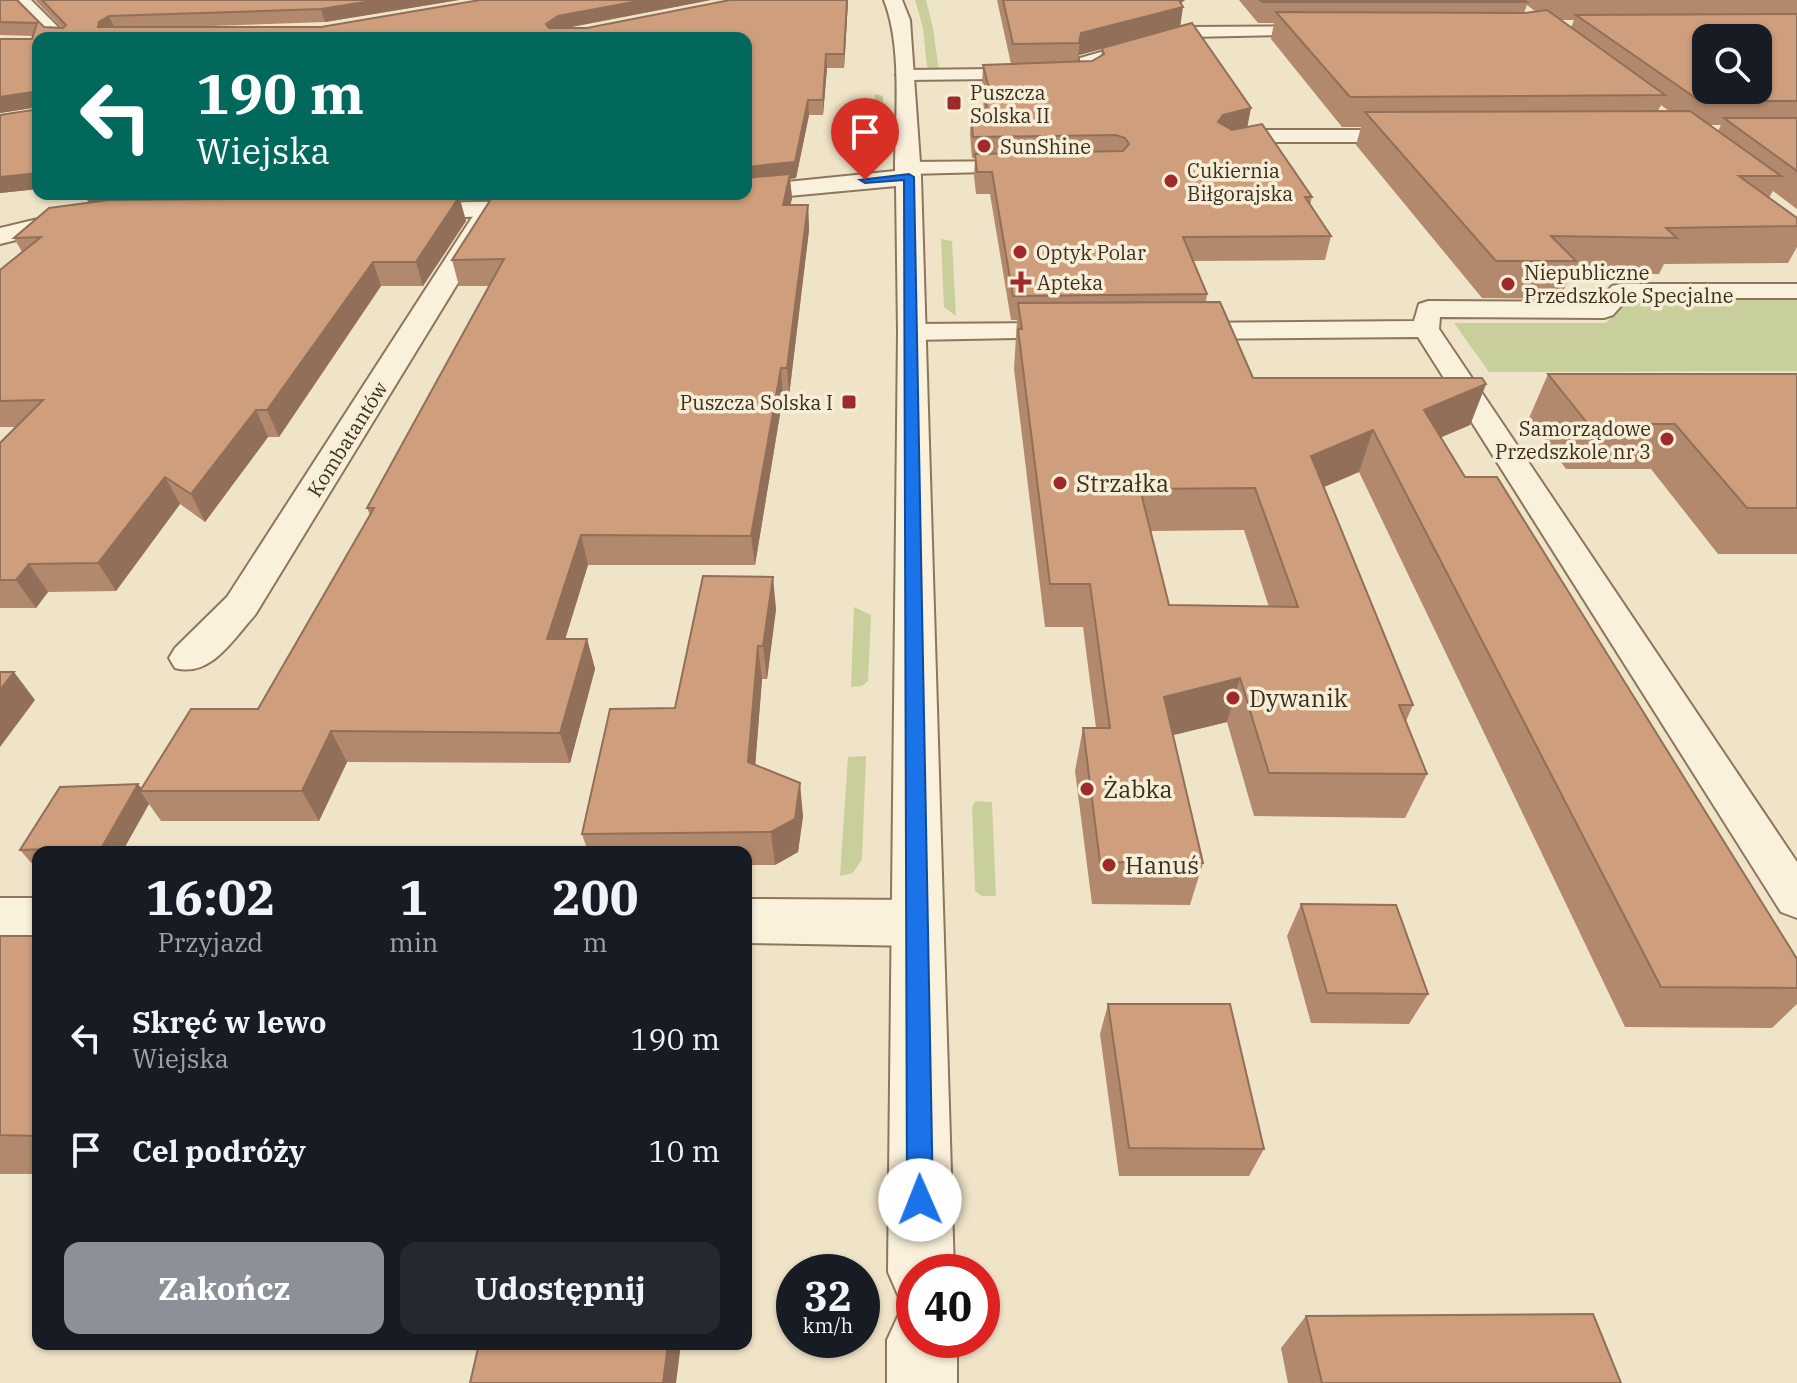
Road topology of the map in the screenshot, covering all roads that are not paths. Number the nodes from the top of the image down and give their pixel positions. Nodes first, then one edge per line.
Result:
1 (22, 0) edge
2 (895, 1) edge
3 (1341, 31) edge
4 (55, 32) edge
5 (905, 75) junction
6 (1430, 136) edge
7 (1227, 143) edge
8 (1050, 167) edge
9 (909, 172) junction
10 (752, 193) edge
11 (573, 207) edge
12 (489, 210) junction
13 (381, 211) edge
14 (106, 213) edge
15 (0, 215) edge
16 (30, 226) junction
17 (0, 236) edge
18 (1797, 291) edge
19 (1426, 329) junction
20 (1093, 331) edge
21 (1155, 331) edge
22 (913, 332) junction
23 (190, 658) dead end
24 (1797, 899) edge
25 (0, 920) edge
26 (32, 920) edge
27 (752, 921) edge
28 (917, 923) junction
29 (921, 1254) edge
30 (922, 1358) edge
31 (922, 1383) edge

1 - 4 lane
2 - 5 street
3 - 5 lane
5 - 9 street
6 - 7 lane
8 - 9 lane
9 - 10 street
9 - 22 street
11 - 12 street
12 - 13 street
12 - 23 street, Kombatantów
14 - 16 street
15 - 16 street
16 - 17 street
18 - 19 lane
19 - 21 lane
19 - 24 lane
20 - 22 lane
22 - 28 street
25 - 26 street
27 - 28 street
28 - 29 street
30 - 31 street

